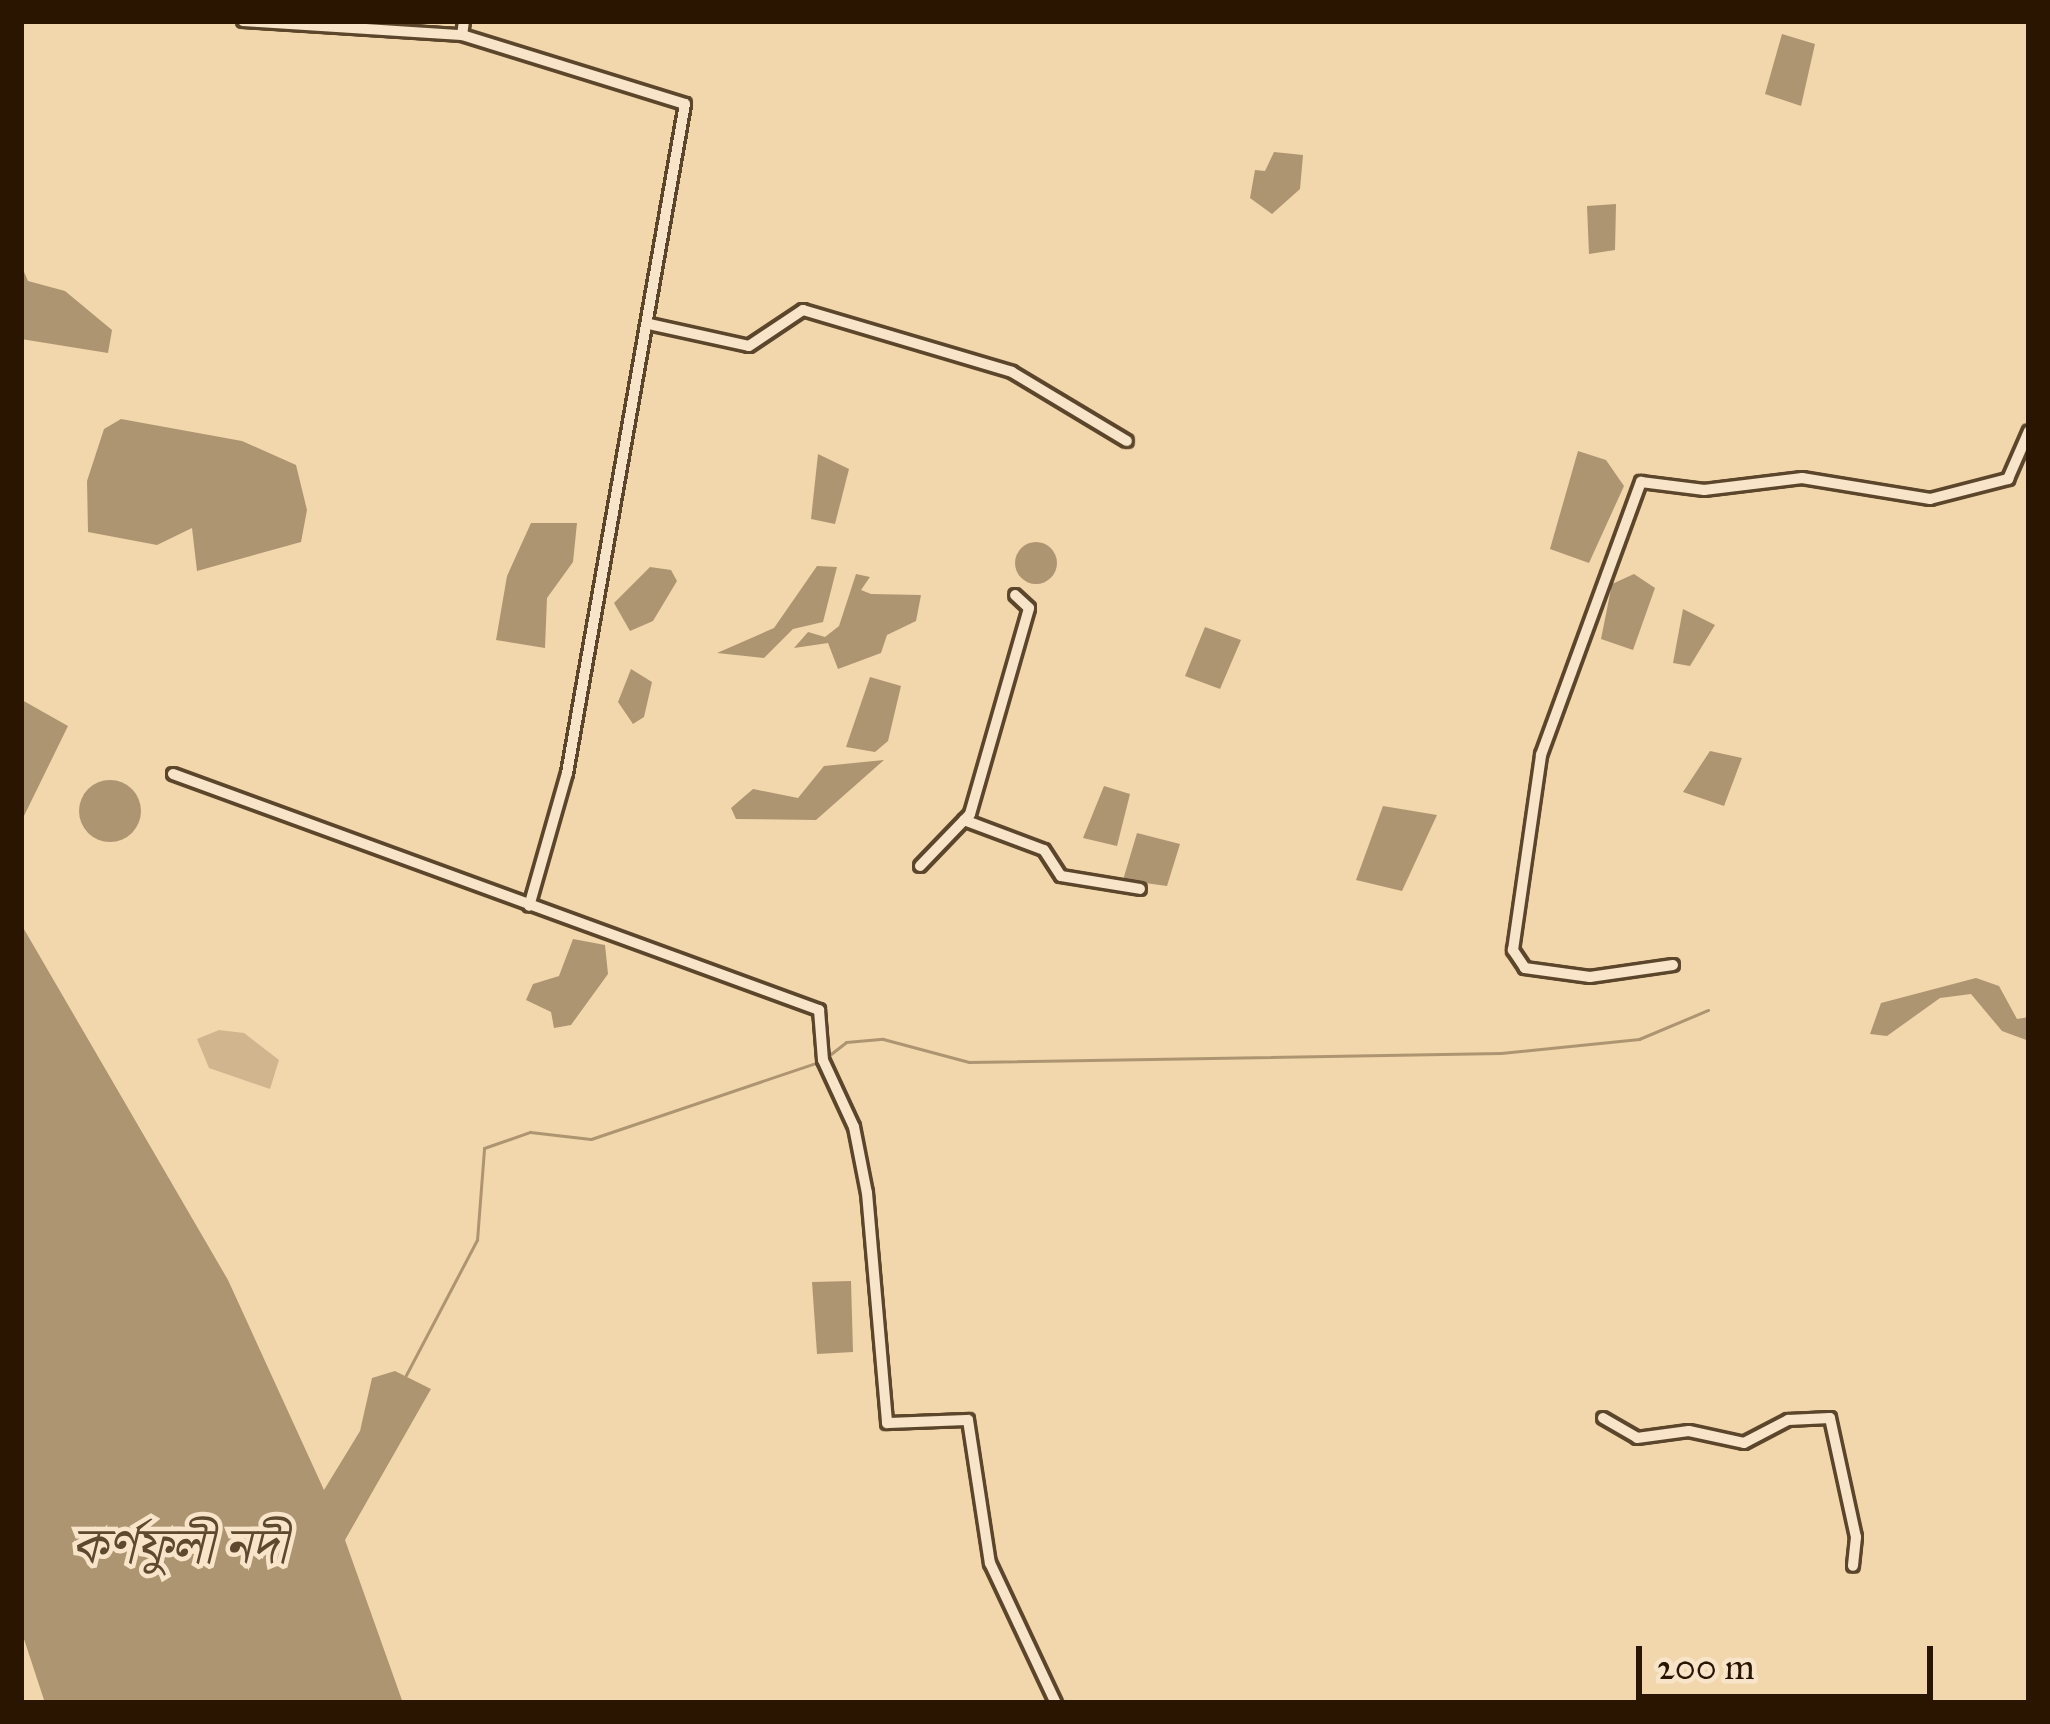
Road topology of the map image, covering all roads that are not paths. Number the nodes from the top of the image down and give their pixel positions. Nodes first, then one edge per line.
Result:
1 (243, 21) edge
2 (464, 28) edge
3 (650, 324) junction
4 (2029, 431) edge
5 (1127, 441) dead end
6 (1016, 595) dead end
7 (172, 773) dead end
8 (964, 820) junction
9 (920, 866) dead end
10 (1140, 889) dead end
11 (529, 906) junction
12 (1673, 965) dead end
13 (1603, 1418) dead end
14 (1853, 1566) dead end
15 (1056, 1703) edge

1 - 2 street
2 - 3 street
3 - 5 street
3 - 11 street
4 - 12 street
6 - 8 street
7 - 11 street
8 - 9 street
8 - 10 street
11 - 15 street
13 - 14 street

